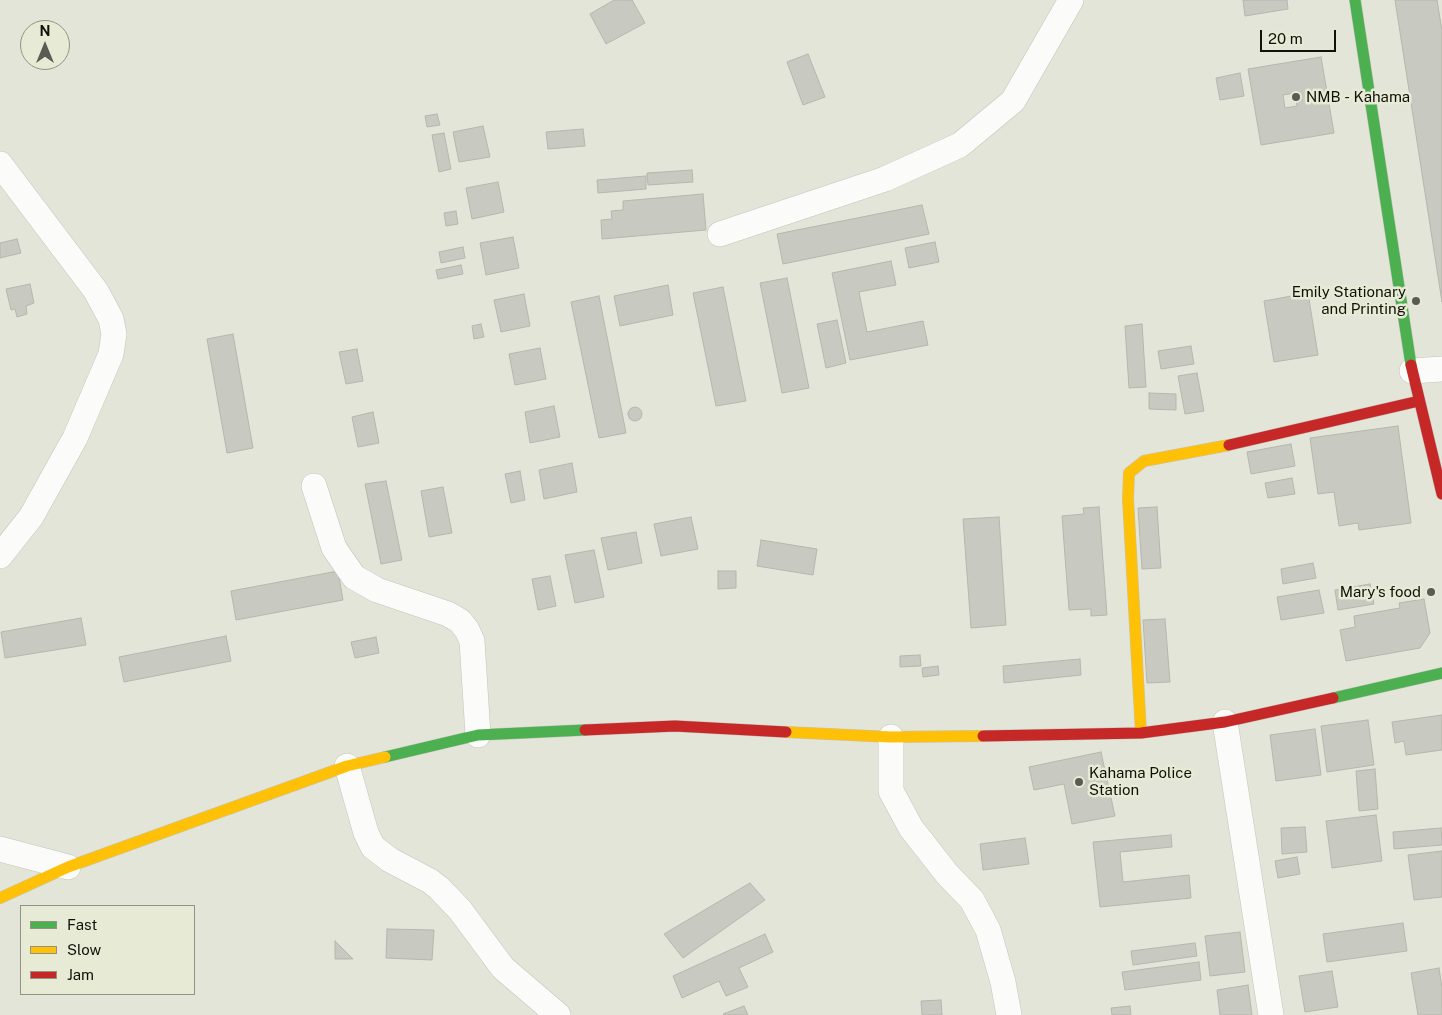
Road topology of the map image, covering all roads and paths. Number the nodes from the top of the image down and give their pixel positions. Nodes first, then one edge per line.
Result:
1 (1071, 0) edge
2 (1355, 0) edge
3 (0, 164) edge
4 (720, 234) dead end
5 (1442, 369) edge
6 (1412, 371) junction
7 (1419, 401) junction
8 (314, 486) dead end
9 (1442, 494) edge
10 (0, 556) edge
11 (1442, 672) edge
12 (1225, 722) junction
13 (1141, 733) junction
14 (478, 735) junction
15 (891, 737) junction
16 (347, 766) junction
17 (0, 850) edge
18 (68, 867) junction
19 (0, 898) edge
20 (558, 1015) edge
21 (1009, 1015) edge
22 (1271, 1015) edge

1 - 4 street
2 - 6 street
3 - 10 street
5 - 6 street
6 - 7 street
7 - 9 street
7 - 13 street
8 - 14 street
11 - 12 street
12 - 13 street
12 - 22 street
13 - 15 street
14 - 15 street
14 - 16 street
15 - 21 street
16 - 18 street
16 - 20 street
17 - 18 street
18 - 19 street

